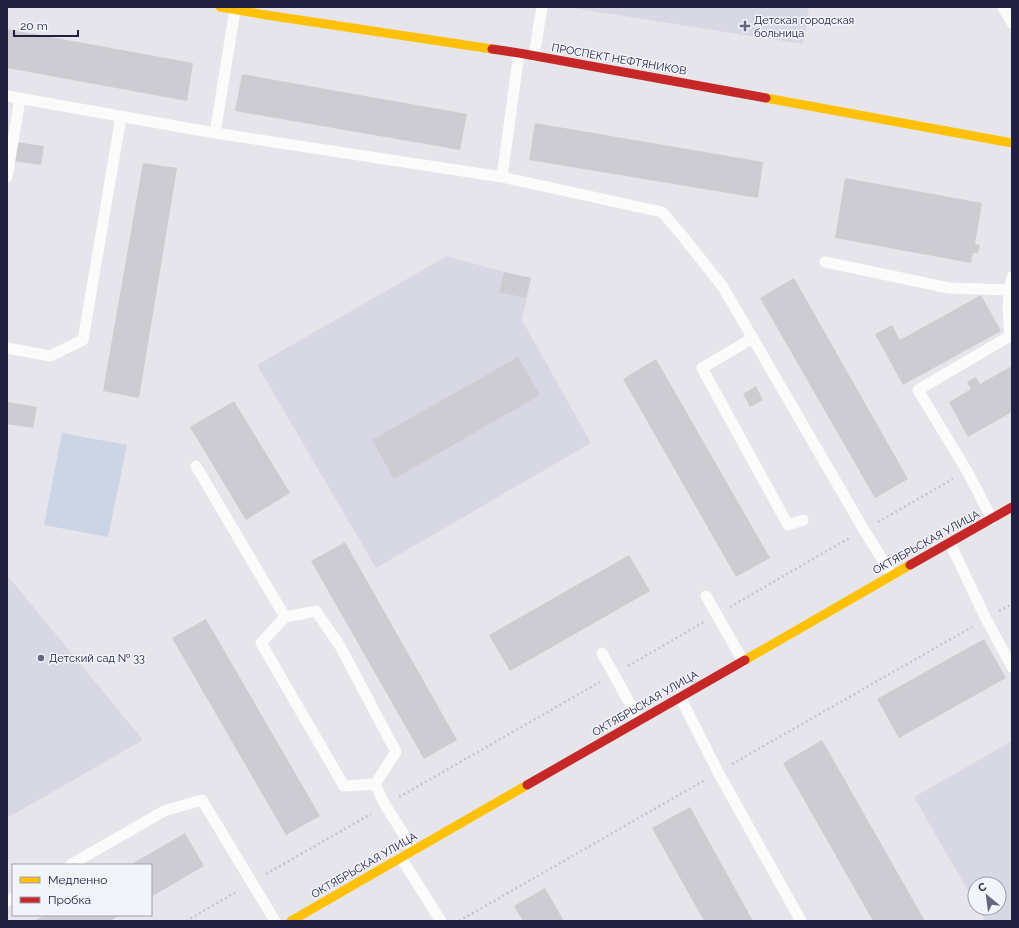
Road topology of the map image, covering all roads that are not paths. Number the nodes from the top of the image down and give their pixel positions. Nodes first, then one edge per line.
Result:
1 (220, 7) edge
2 (542, 7) edge
3 (1003, 7) edge
4 (236, 10) junction
5 (1012, 23) edge
6 (519, 53) junction
7 (534, 56) junction
8 (7, 96) edge
9 (20, 99) junction
10 (121, 116) junction
11 (215, 133) junction
12 (1012, 142) edge
13 (7, 177) edge
14 (502, 177) junction
15 (825, 262) dead end
16 (1012, 278) edge
17 (1009, 290) junction
18 (753, 338) junction
19 (7, 348) edge
20 (196, 466) dead end
21 (1012, 507) edge
22 (992, 519) junction
23 (803, 520) dead end
24 (950, 543) junction
25 (892, 575) junction
26 (706, 596) dead end
27 (285, 616) junction
28 (602, 653) dead end
29 (743, 661) junction
30 (1012, 667) edge
31 (680, 697) junction
32 (640, 720) junction
33 (375, 784) junction
34 (414, 850) junction
35 (401, 858) junction
36 (72, 864) edge
37 (275, 921) edge
38 (291, 921) edge
39 (442, 921) edge
40 (801, 921) edge

1 - 4 street, ПРОСПЕКТ НЕФТЯНИКОВ
2 - 7 lane
3 - 5 lane
4 - 6 street, ПРОСПЕКТ НЕФТЯНИКОВ
4 - 11 lane
6 - 7 street, ПРОСПЕКТ НЕФТЯНИКОВ
6 - 14 lane
7 - 12 street, ПРОСПЕКТ НЕФТЯНИКОВ
8 - 9 lane
9 - 10 lane
9 - 13 lane
10 - 11 lane
10 - 19 lane
11 - 14 lane
14 - 18 lane
15 - 17 lane
16 - 17 lane
17 - 22 lane
18 - 23 lane
18 - 25 lane
20 - 27 lane
21 - 22 street, ОКТЯБРЬСКАЯ УЛИЦА
22 - 24 street, ОКТЯБРЬСКАЯ УЛИЦА
24 - 25 street, ОКТЯБРЬСКАЯ УЛИЦА
24 - 30 lane
25 - 29 street, ОКТЯБРЬСКАЯ УЛИЦА
26 - 29 lane
27 - 33 lane
27 - 33 lane
28 - 32 lane
29 - 31 street, ОКТЯБРЬСКАЯ УЛИЦА
31 - 32 street, ОКТЯБРЬСКАЯ УЛИЦА
31 - 40 lane
32 - 34 street, ОКТЯБРЬСКАЯ УЛИЦА
33 - 34 lane
34 - 35 street, ОКТЯБРЬСКАЯ УЛИЦА
35 - 38 street, ОКТЯБРЬСКАЯ УЛИЦА
35 - 39 lane
36 - 37 lane

